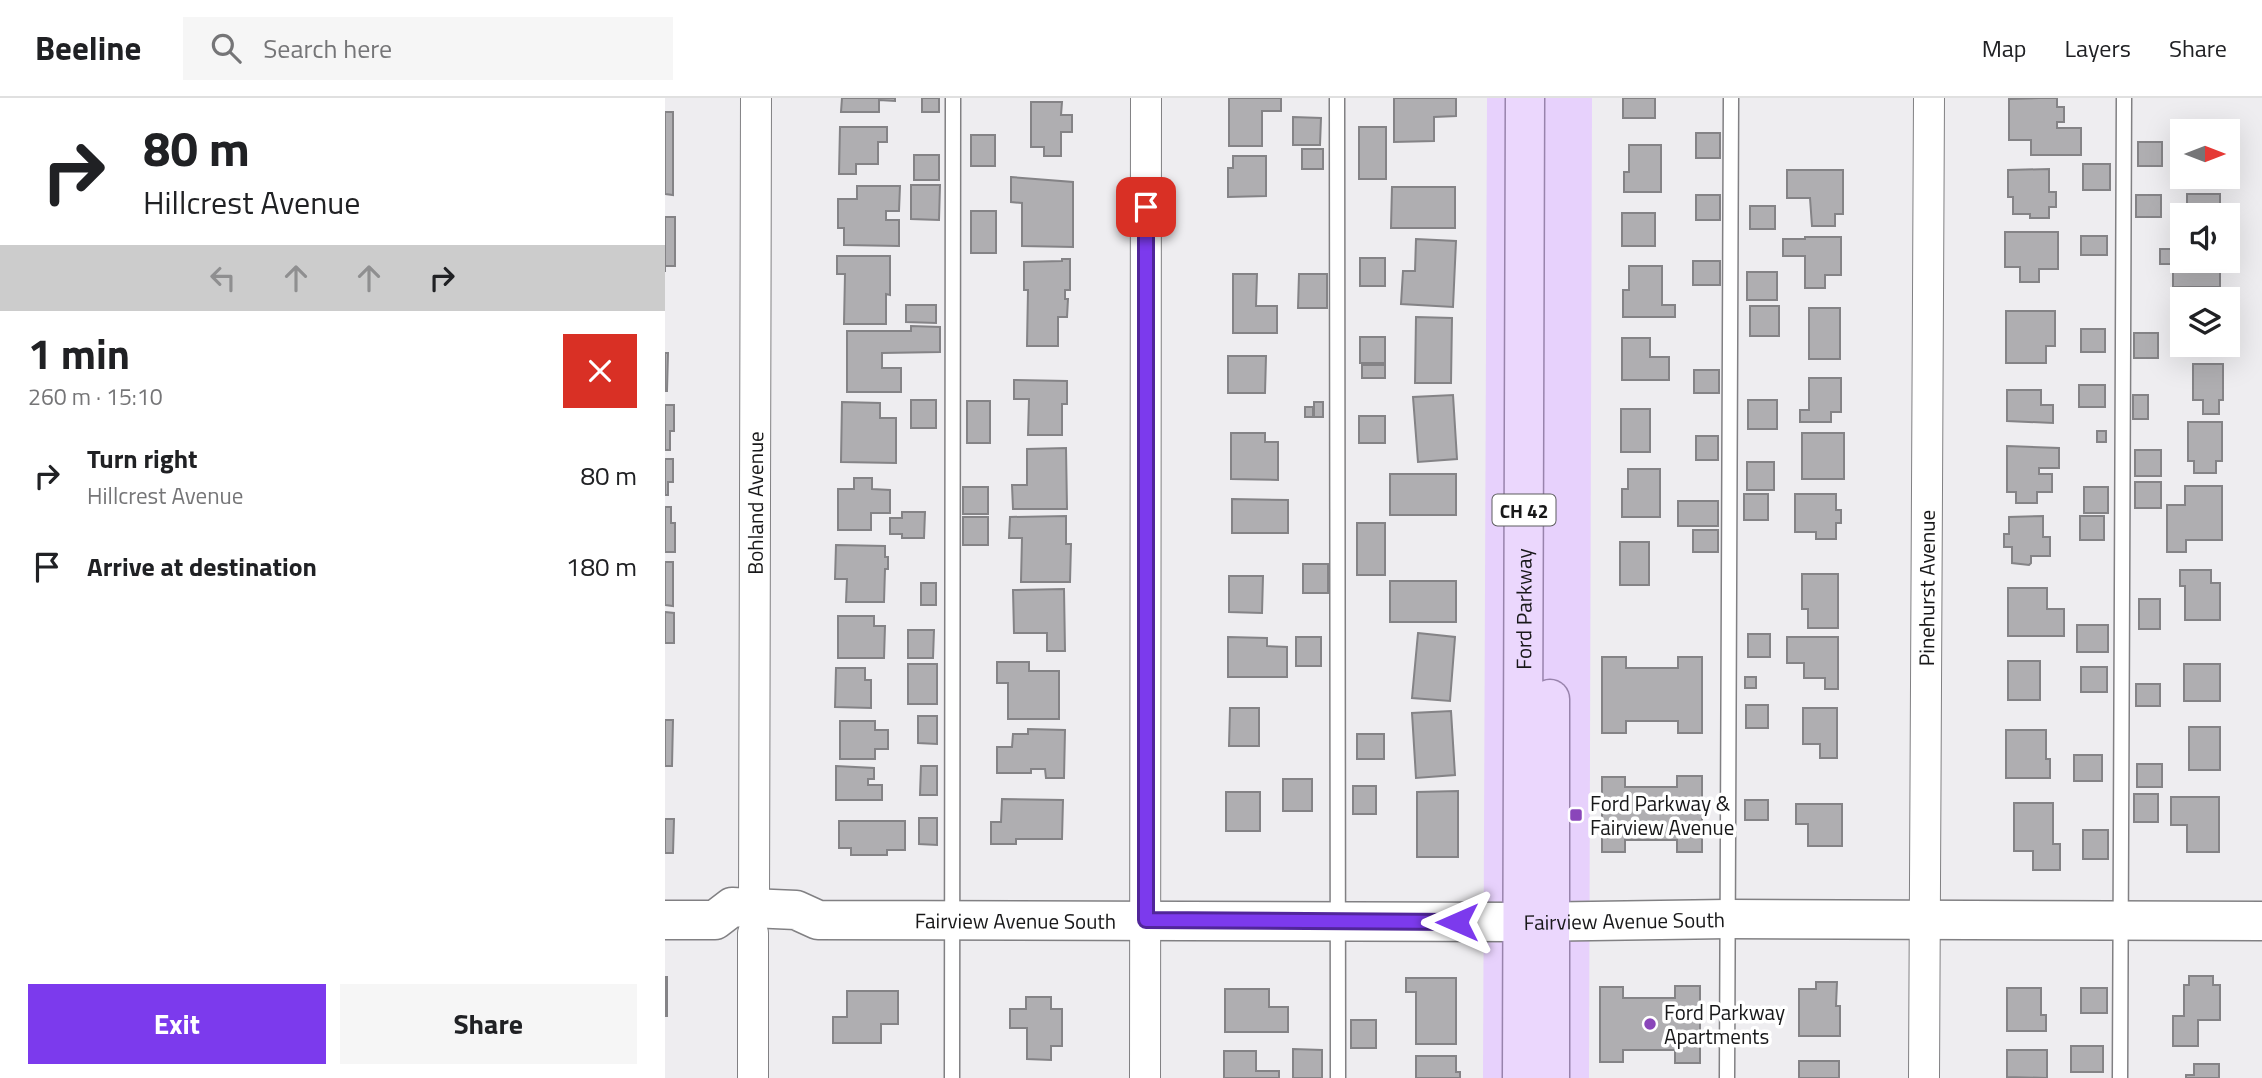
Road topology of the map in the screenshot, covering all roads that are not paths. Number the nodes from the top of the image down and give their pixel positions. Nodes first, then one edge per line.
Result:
1 (756, 98) edge
2 (953, 98) edge
3 (1146, 98) edge
4 (1337, 98) edge
5 (1525, 98) edge
6 (1550, 98) edge
7 (1731, 98) edge
8 (1929, 98) edge
9 (2124, 98) edge
10 (1728, 919) junction
11 (665, 920) edge
12 (753, 920) junction
13 (1146, 920) junction
14 (952, 921) junction
15 (1338, 921) junction
16 (2262, 921) edge
17 (1537, 922) junction
18 (1924, 922) junction
19 (2120, 922) junction
20 (753, 1078) edge
21 (952, 1078) edge
22 (1145, 1078) edge
23 (1338, 1078) edge
24 (1522, 1078) edge
25 (1550, 1078) edge
26 (1727, 1078) edge
27 (1924, 1078) edge
28 (2120, 1078) edge

1 - 12 street, Bohland Avenue
2 - 14 lane
3 - 13 street
4 - 15 lane
5 - 17 main road, Ford Parkway / CH 42
6 - 17 main road, Ford Parkway / CH 42
7 - 10 lane
8 - 18 street, Pinehurst Avenue
9 - 19 lane
10 - 17 street, Fairview Avenue South
10 - 18 street, Fairview Avenue South
10 - 26 lane
11 - 12 street, Fairview Avenue South
12 - 14 street, Fairview Avenue South
12 - 20 street, Bohland Avenue
13 - 14 street, Fairview Avenue South
13 - 15 street, Fairview Avenue South
13 - 22 street
14 - 21 lane
15 - 17 street, Fairview Avenue South
15 - 23 lane
16 - 19 street, Fairview Avenue South
17 - 24 main road, Ford Parkway / CH 42
17 - 25 main road, Ford Parkway / CH 42
18 - 19 street, Fairview Avenue South
18 - 27 street, Pinehurst Avenue
19 - 28 lane

